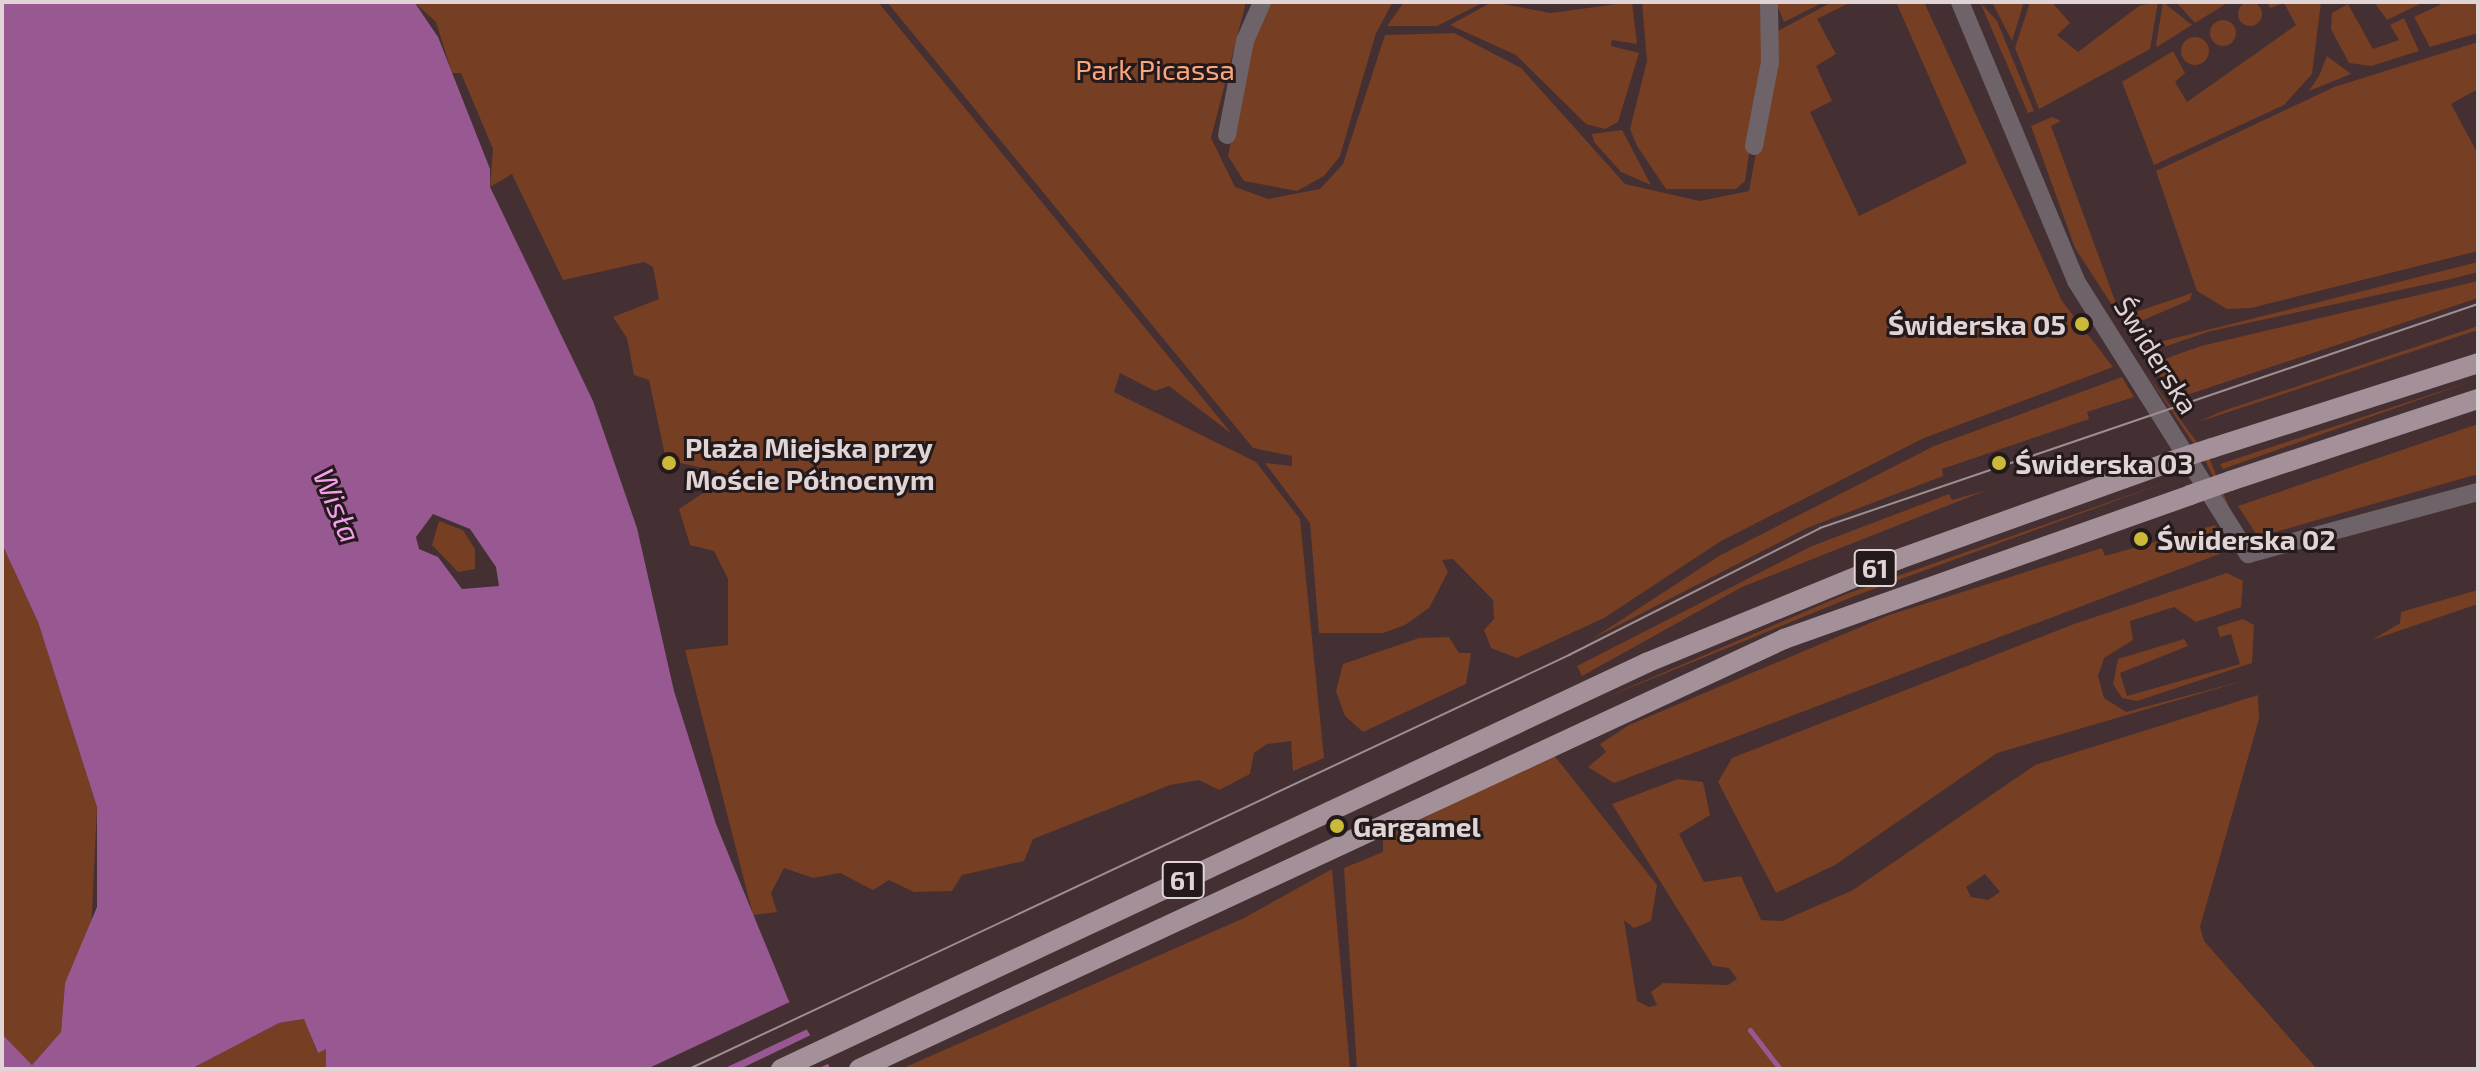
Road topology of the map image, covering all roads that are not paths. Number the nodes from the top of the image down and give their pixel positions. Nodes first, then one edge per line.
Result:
1 (1262, 2) edge
2 (1769, 2) edge
3 (1960, 2) edge
4 (1227, 135) dead end
5 (1754, 146) dead end
6 (2478, 363) edge
7 (2478, 399) edge
8 (2478, 492) edge
9 (781, 1069) edge
10 (859, 1069) edge

1 - 4 street
2 - 5 street
3 - 8 street, Świderska
6 - 9 main road, 61, bridge
7 - 10 main road, 61, bridge

